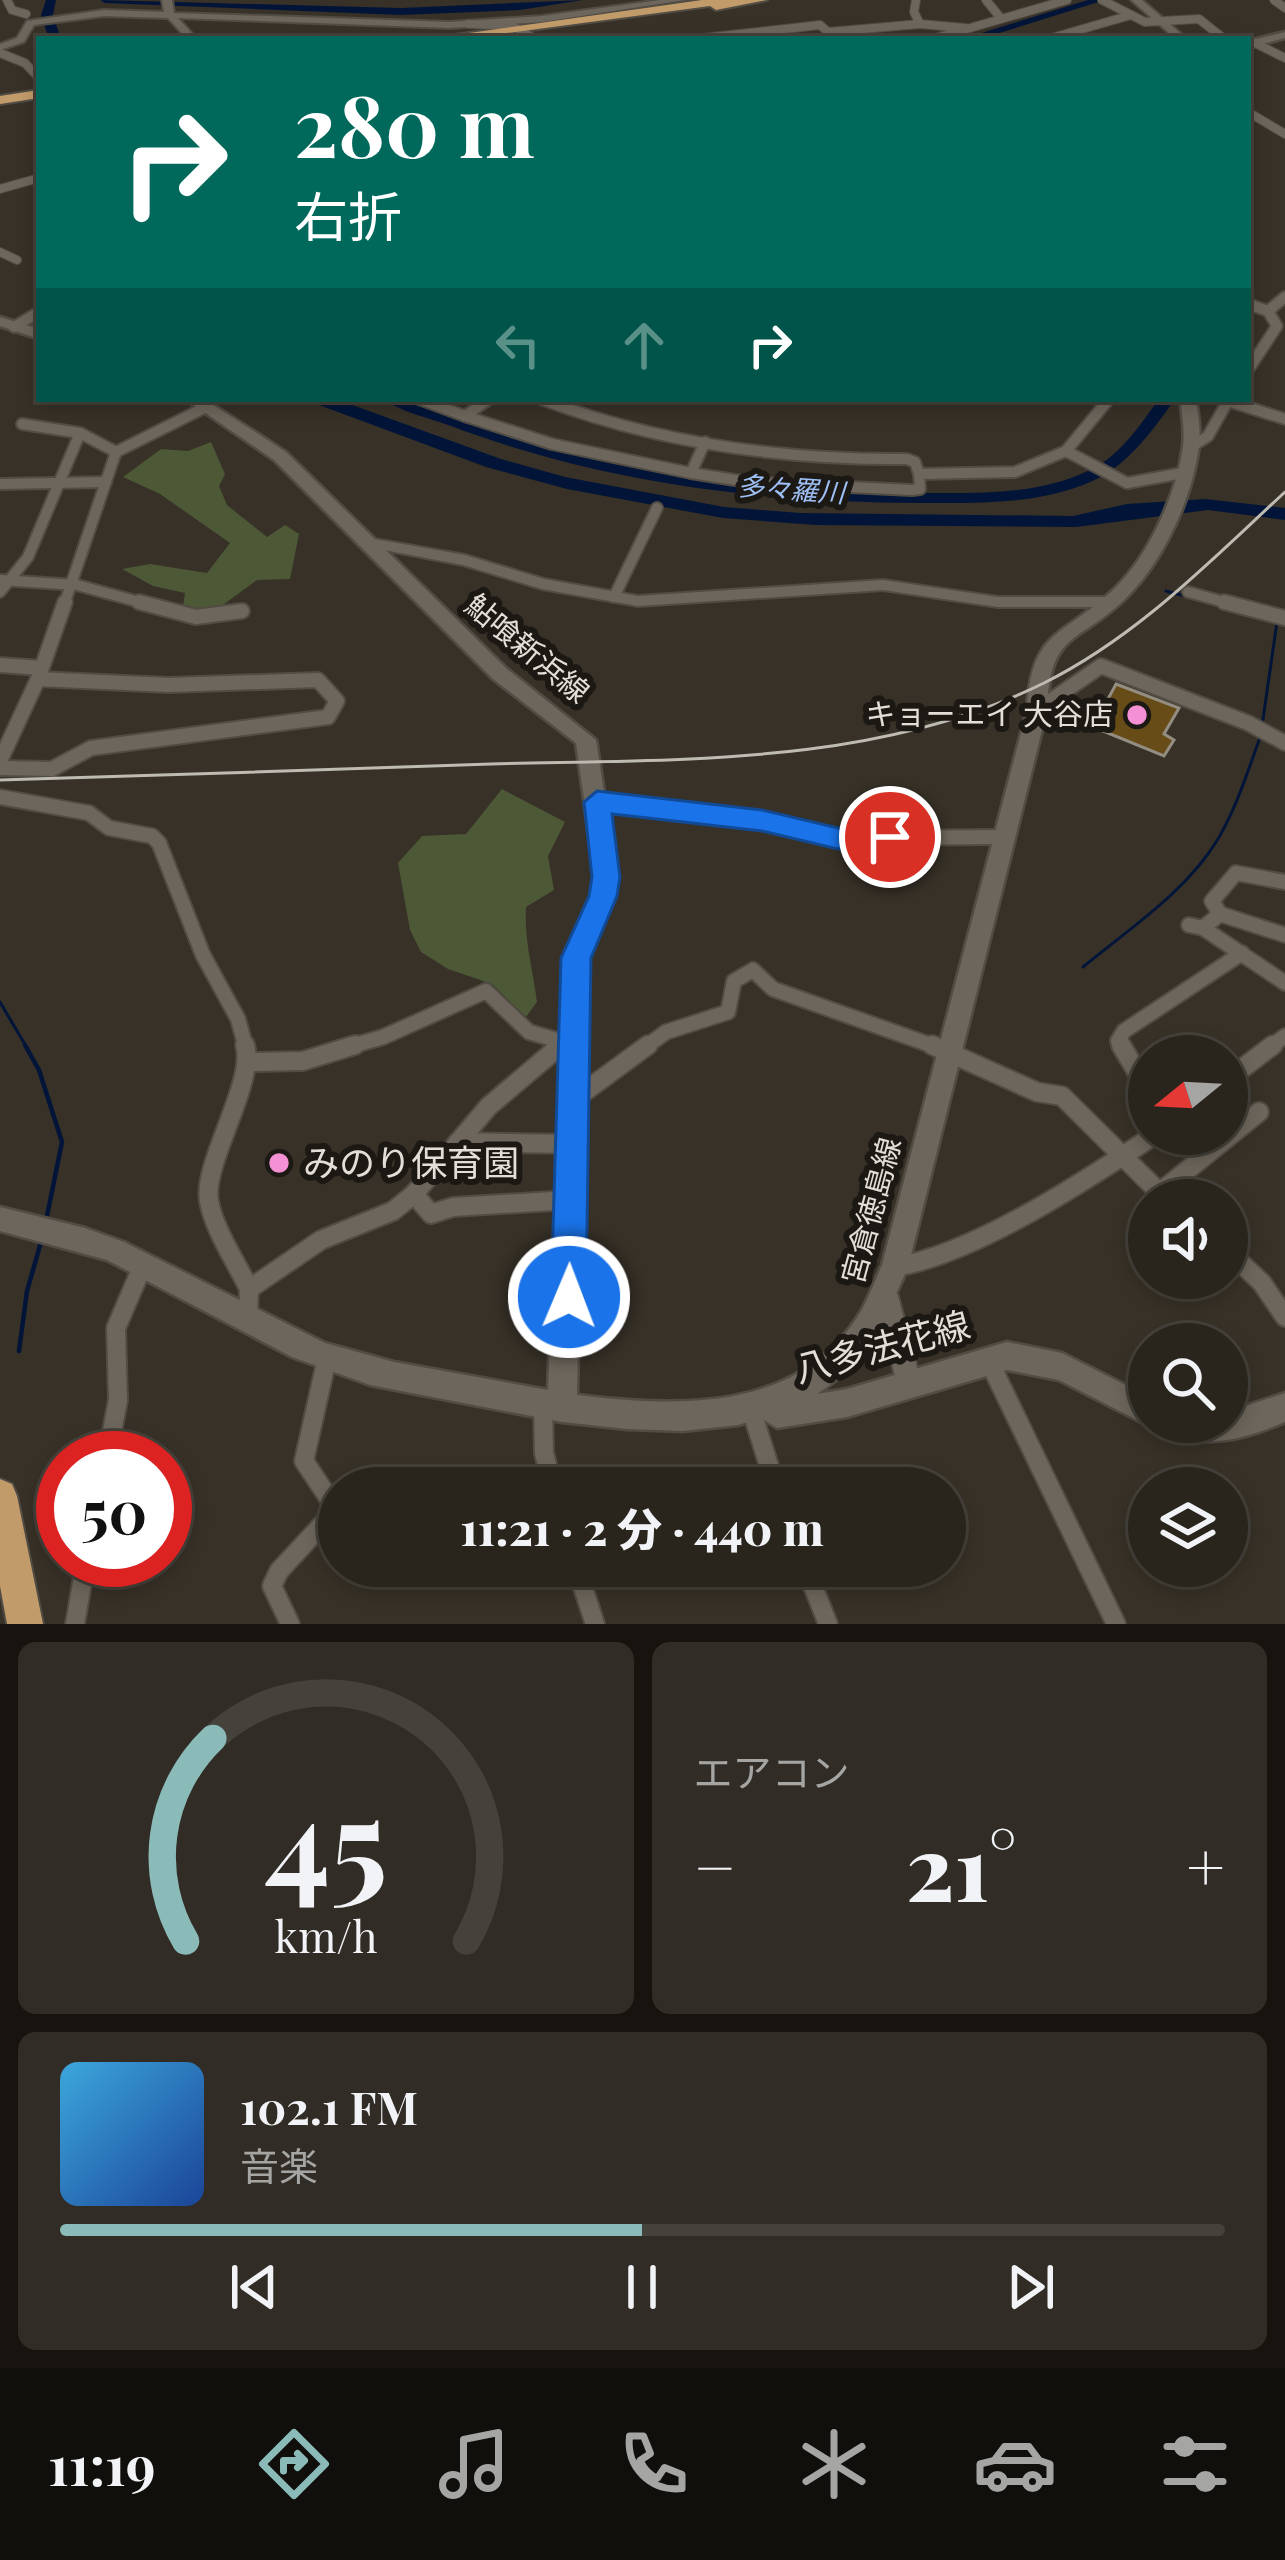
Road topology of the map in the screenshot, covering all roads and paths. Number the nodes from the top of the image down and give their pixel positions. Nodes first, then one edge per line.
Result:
1 (7, 0) edge
2 (20, 0) edge
3 (680, 0) edge
4 (731, 0) edge
5 (761, 0) edge
6 (916, 0) edge
7 (986, 0) edge
8 (1067, 0) edge
9 (1103, 0) edge
10 (1136, 0) edge
11 (1274, 0) edge
12 (1285, 8) edge
13 (168, 9) edge
14 (1132, 15) junction
15 (999, 16) junction
16 (31, 20) junction
17 (1162, 21) junction
18 (920, 24) junction
19 (965, 28) junction
20 (466, 32) edge
21 (528, 32) edge
22 (873, 35) edge
23 (1285, 35) edge
24 (190, 36) edge
25 (473, 36) edge
26 (721, 36) edge
27 (941, 36) edge
28 (1058, 36) edge
29 (1180, 36) edge
30 (1220, 36) edge
31 (0, 38) edge
32 (1251, 44) edge
33 (7, 46) edge
34 (1285, 58) edge
35 (36, 75) edge
36 (36, 92) edge
37 (0, 97) edge
38 (1251, 114) edge
39 (1285, 134) edge
40 (36, 179) edge
41 (0, 189) edge
42 (0, 252) edge
43 (17, 260) dead end
44 (1285, 297) edge
45 (1251, 305) edge
46 (1268, 311) junction
47 (36, 314) edge
48 (7, 324) edge
49 (36, 333) edge
50 (1251, 365) edge
51 (427, 402) edge
52 (485, 402) edge
53 (548, 402) edge
54 (1107, 402) edge
55 (1188, 402) edge
56 (1227, 402) edge
57 (1234, 402) edge
58 (200, 403) edge
59 (465, 416) junction
60 (1285, 419) edge
61 (22, 424) dead end
62 (80, 433) junction
63 (705, 442) junction
64 (1191, 447) junction
65 (1066, 451) junction
66 (116, 452) junction
67 (691, 473) junction
68 (1183, 473) junction
69 (919, 474) junction
70 (57, 482) junction
71 (106, 482) junction
72 (0, 484) edge
73 (657, 508) dead end
74 (363, 542) junction
75 (2, 585) edge
76 (72, 585) junction
77 (1188, 592) dead end
78 (614, 597) junction
79 (1109, 602) junction
80 (242, 610) dead end
81 (1285, 617) edge
82 (0, 665) edge
83 (39, 674) junction
84 (1037, 710) junction
85 (1285, 742) edge
86 (0, 765) edge
87 (0, 797) edge
88 (597, 802) junction
89 (1003, 837) junction
90 (1285, 882) edge
91 (1220, 914) junction
92 (1285, 935) edge
93 (1242, 953) junction
94 (1285, 983) edge
95 (1285, 1036) edge
96 (568, 1043) junction
97 (949, 1051) junction
98 (1128, 1057) edge
99 (250, 1062) junction
100 (1248, 1064) edge
101 (572, 1095) junction
102 (1259, 1112) dead end
103 (458, 1142) junction
104 (571, 1144) junction
105 (1126, 1156) junction
106 (1147, 1179) edge
107 (1183, 1179) edge
108 (414, 1194) junction
109 (570, 1200) junction
110 (0, 1220) edge
111 (143, 1265) junction
112 (896, 1267) junction
113 (1248, 1270) edge
114 (886, 1296) junction
115 (249, 1303) junction
116 (1285, 1317) edge
117 (327, 1358) junction
118 (987, 1358) junction
119 (909, 1383) junction
120 (1128, 1402) edge
121 (552, 1406) junction
122 (1285, 1407) edge
123 (760, 1409) junction
124 (1248, 1422) edge
125 (112, 1431) edge
126 (548, 1467) edge
127 (772, 1467) edge
128 (0, 1496) edge
129 (81, 1587) edge
130 (583, 1587) edge
131 (813, 1587) edge
132 (25, 1624) edge
133 (74, 1624) edge
134 (290, 1624) edge
135 (595, 1624) edge
136 (828, 1624) edge
137 (1116, 1624) edge

1 - 16 street
2 - 16 street
3 - 20 street
4 - 21 highway
5 - 21 highway
6 - 18 street
7 - 15 street
8 - 15 street
9 - 14 street
10 - 17 street
11 - 12 street
13 - 16 street
13 - 20 street
13 - 24 street
14 - 17 street
14 - 28 street
15 - 19 street
16 - 33 street
17 - 29 street
17 - 30 street
18 - 19 street
18 - 22 street
19 - 27 street
20 - 21 highway
21 - 25 highway
22 - 26 street
23 - 32 main road
31 - 33 street
32 - 34 street
33 - 35 street
36 - 37 highway
38 - 39 street
40 - 41 street
42 - 43 street
44 - 46 street
45 - 46 street
46 - 50 street
47 - 48 street
48 - 49 main road
51 - 59 street
52 - 59 street
53 - 63 street
54 - 65 street
55 - 64 main road, 宮倉徳島線
56 - 64 street
57 - 60 street
58 - 66 street
58 - 74 main road, 鮎喰新浜線
59 - 67 street
61 - 62 street
62 - 66 street
62 - 70 street
63 - 67 street
63 - 69 street
64 - 68 main road, 宮倉徳島線
65 - 68 street
65 - 69 street
66 - 71 street
67 - 69 street
68 - 79 main road, 宮倉徳島線
70 - 71 street
70 - 72 street
70 - 75 street
71 - 76 street
73 - 78 street
74 - 78 street
74 - 88 main road, 鮎喰新浜線
75 - 76 street
76 - 80 street
76 - 83 street
77 - 81 street
78 - 79 street
79 - 84 main road, 宮倉徳島線
82 - 83 street
83 - 86 street
83 - 86 street
84 - 85 street
84 - 89 main road, 宮倉徳島線
87 - 99 street
88 - 89 street
88 - 96 main road, 鮎喰新浜線
89 - 97 main road, 宮倉徳島線
90 - 91 street
91 - 92 street
91 - 93 street
93 - 94 street
93 - 98 street
95 - 100 street
96 - 99 street
96 - 101 main road, 鮎喰新浜線
96 - 103 street
97 - 101 street
97 - 105 street
97 - 112 main road, 宮倉徳島線
99 - 115 street
101 - 104 main road, 鮎喰新浜線
102 - 107 street
103 - 104 street
103 - 108 street
104 - 109 main road, 鮎喰新浜線
105 - 106 street
105 - 112 street
108 - 109 street
108 - 115 street
109 - 121 main road, 鮎喰新浜線
110 - 111 main road, 宮倉徳島線
111 - 115 main road, 宮倉徳島線
111 - 125 street
112 - 114 main road, 宮倉徳島線
113 - 116 street
114 - 119 street
114 - 123 main road, 宮倉徳島線
115 - 117 main road, 宮倉徳島線
117 - 121 main road, 宮倉徳島線
117 - 134 street
118 - 119 main road, 八多法花線
118 - 120 main road, 八多法花線
118 - 137 street
119 - 123 main road, 八多法花線
121 - 123 main road, 宮倉徳島線
121 - 126 street
122 - 124 main road
123 - 127 street
128 - 132 highway
129 - 133 street
130 - 135 street
131 - 136 street

